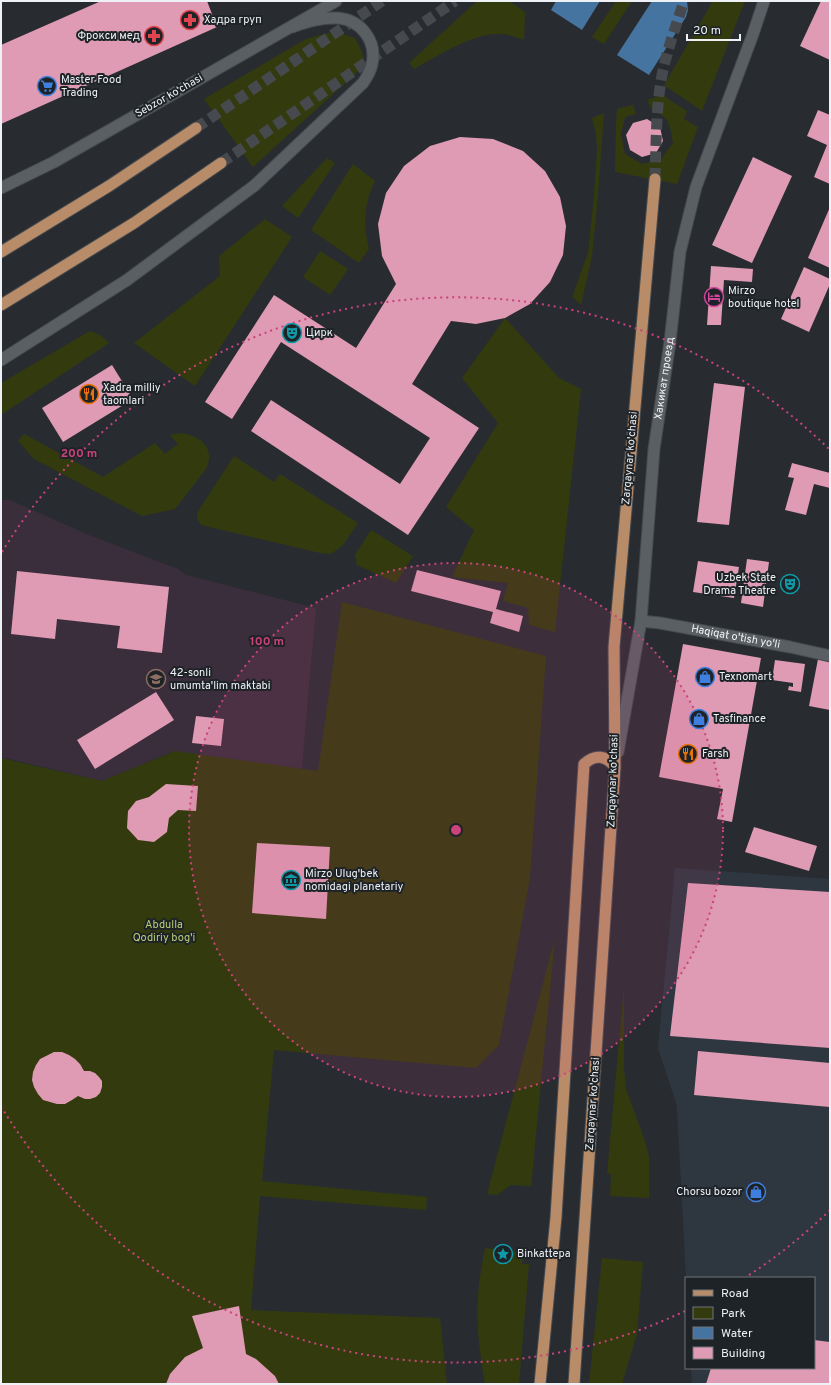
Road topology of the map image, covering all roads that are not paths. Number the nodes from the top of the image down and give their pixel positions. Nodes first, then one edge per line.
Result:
1 (336, 1) edge
2 (764, 1) edge
3 (292, 27) junction
4 (196, 128) tunnel mouth
5 (221, 163) tunnel mouth
6 (655, 179) tunnel mouth
7 (1, 188) edge
8 (1, 252) edge
9 (1, 305) edge
10 (1, 360) edge
11 (641, 621) junction
12 (830, 656) edge
13 (615, 767) junction
14 (540, 1384) edge
15 (574, 1384) edge

1 - 3 street, Sebzor ko‘chasi
2 - 11 street, Хакикат проезд
3 - 7 street, Sebzor ko‘chasi
3 - 10 street
4 - 8 main road
5 - 9 main road
6 - 13 main road, Zarqaynar ko'chasi
11 - 12 street, Haqiqat o'tish yo'li
11 - 13 street, Хакикат проезд
13 - 14 main road
13 - 15 main road, Zarqaynar ko'chasi

